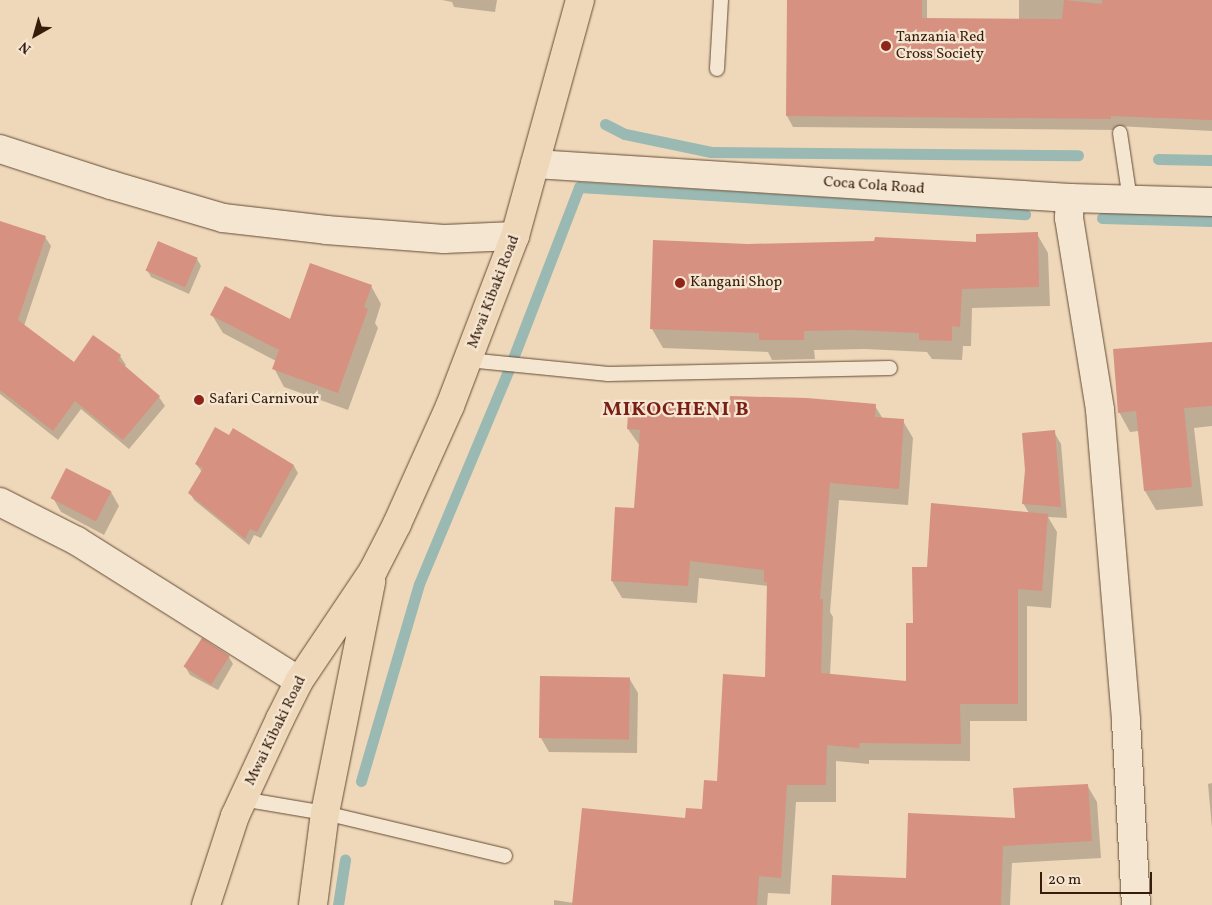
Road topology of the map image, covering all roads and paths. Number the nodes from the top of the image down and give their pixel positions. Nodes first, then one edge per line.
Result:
1 (580, 0) edge
2 (721, 0) edge
3 (717, 69) dead end
4 (1120, 132) dead end
5 (0, 149) edge
6 (535, 164) junction
7 (1070, 198) junction
8 (1130, 200) junction
9 (1212, 202) edge
10 (515, 236) junction
11 (468, 360) junction
12 (890, 368) dead end
13 (0, 502) edge
14 (373, 571) junction
15 (299, 681) junction
16 (242, 799) junction
17 (325, 813) junction
18 (504, 856) dead end
19 (206, 905) edge
20 (313, 905) edge
21 (1136, 905) edge

1 - 6 main road, Mwai Kibaki Road
2 - 3 lane
4 - 8 lane
5 - 10 street
6 - 7 street, Coca Cola Road
6 - 10 main road, Mwai Kibaki Road
7 - 8 street, Coca Cola Road
7 - 21 street
8 - 9 street, Coca Cola Road
10 - 11 main road, Mwai Kibaki Road
11 - 12 lane
11 - 14 main road, Mwai Kibaki Road
13 - 15 street
14 - 15 main road, Mwai Kibaki Road
14 - 17 main road, Mwai Kibaki Road
15 - 16 main road, Mwai Kibaki Road
16 - 17 lane
16 - 19 main road, Mwai Kibaki Road
17 - 18 lane
17 - 20 main road, Mwai Kibaki Road

